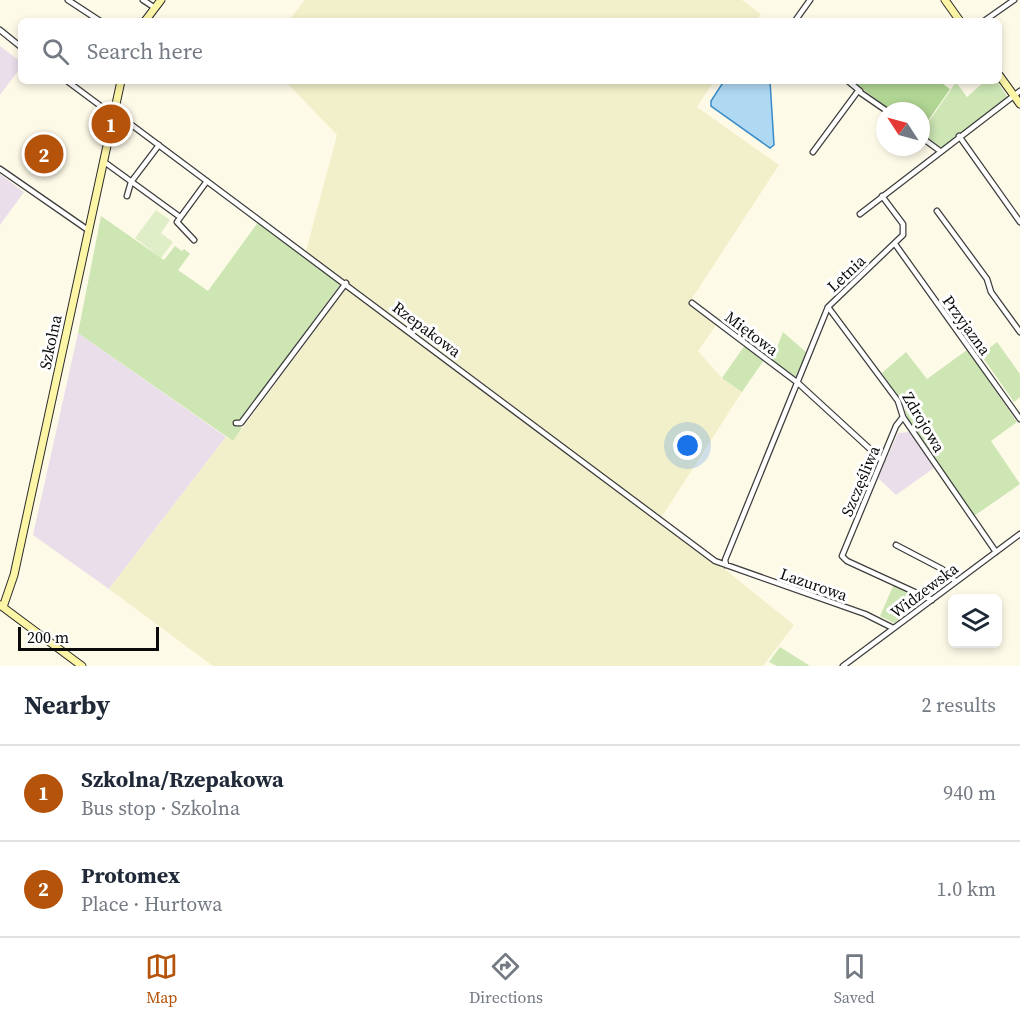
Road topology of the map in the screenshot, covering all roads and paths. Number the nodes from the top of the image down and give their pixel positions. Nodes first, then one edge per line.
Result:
1 (68, 0) edge
2 (143, 0) edge
3 (161, 0) edge
4 (810, 0) edge
5 (945, 0) edge
6 (1014, 0) edge
7 (154, 8) junction
8 (95, 18) edge
9 (148, 18) edge
10 (797, 18) edge
11 (958, 18) edge
12 (988, 18) edge
13 (0, 30) edge
14 (18, 45) edge
15 (1002, 78) edge
16 (71, 84) edge
17 (120, 84) edge
18 (852, 84) edge
19 (860, 91) junction
20 (1017, 94) edge
21 (876, 103) edge
22 (1020, 104) edge
23 (113, 114) junction
24 (959, 136) junction
25 (930, 144) edge
26 (159, 145) junction
27 (813, 152) dead end
28 (940, 152) junction
29 (103, 162) junction
30 (0, 169) edge
31 (207, 180) junction
32 (130, 182) junction
33 (127, 196) dead end
34 (882, 196) junction
35 (937, 211) dead end
36 (860, 214) dead end
37 (180, 217) junction
38 (1020, 222) edge
39 (88, 230) junction
40 (194, 240) dead end
41 (895, 244) junction
42 (346, 283) junction
43 (692, 303) dead end
44 (828, 307) junction
45 (1020, 332) edge
46 (798, 383) junction
47 (903, 417) junction
48 (1020, 419) edge
49 (236, 423) dead end
50 (882, 460) junction
51 (1020, 534) edge
52 (896, 545) dead end
53 (996, 552) junction
54 (726, 565) junction
55 (956, 581) junction
56 (932, 600) junction
57 (2, 606) edge
58 (894, 628) junction
59 (82, 666) edge
60 (843, 666) edge

1 - 8 street
2 - 7 street
3 - 7 street
4 - 10 street
5 - 11 street
6 - 12 street
7 - 9 street
13 - 14 street
15 - 20 street
16 - 23 street, Rzepakowa
17 - 23 street, Szkolna
18 - 19 street
19 - 21 street
19 - 27 street
20 - 22 street
20 - 24 street
23 - 26 street, Rzepakowa
23 - 29 street, Szkolna
24 - 28 street
24 - 38 street
25 - 28 street
26 - 31 street, Rzepakowa
26 - 32 street
28 - 34 street
29 - 32 street
29 - 39 street, Szkolna
30 - 39 street
31 - 37 street
31 - 42 street, Rzepakowa
32 - 33 street
32 - 37 street
34 - 36 street
34 - 41 street
35 - 45 street
37 - 40 street
39 - 57 street, Szkolna
41 - 44 street, Letnia
41 - 48 street, Przyjazna
42 - 49 street
42 - 54 street, Rzepakowa
43 - 46 street, Miętowa
44 - 46 street, Letnia
44 - 47 street, Zdrojowa
46 - 50 street, Miętowa
46 - 54 street, Letnia
47 - 50 street, Szczęśliwa
47 - 53 street, Zdrojowa
50 - 56 street, Szczęśliwa
51 - 53 street, Widzewska
52 - 55 street
53 - 55 street, Widzewska
54 - 58 street, Lazurowa
55 - 56 street, Widzewska
56 - 58 street, Widzewska
57 - 59 street
58 - 60 street, Widzewska

